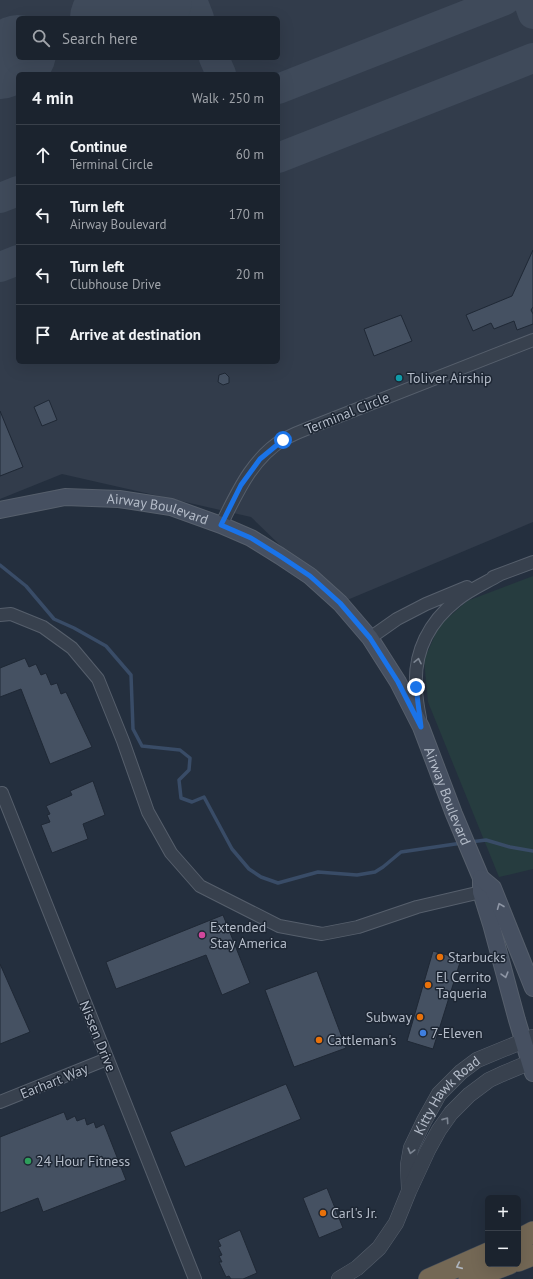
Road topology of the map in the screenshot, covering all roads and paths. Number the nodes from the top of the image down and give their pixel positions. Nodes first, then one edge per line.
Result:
1 (533, 340) edge
2 (0, 510) edge
3 (221, 525) junction
4 (533, 562) edge
5 (499, 575) junction
6 (0, 615) edge
7 (370, 638) junction
8 (421, 727) junction
9 (1, 793) edge
10 (481, 885) junction
11 (533, 988) edge
12 (528, 1039) edge
13 (107, 1059) junction
14 (532, 1065) edge
15 (0, 1102) edge
16 (409, 1191) junction
17 (533, 1232) edge
18 (521, 1238) edge
19 (485, 1254) edge
20 (533, 1255) edge
21 (521, 1260) edge
22 (501, 1267) edge
23 (195, 1279) edge
24 (339, 1279) edge
25 (429, 1279) edge
26 (469, 1279) edge

1 - 3 street, Terminal Circle
2 - 3 main road, Airway Boulevard
3 - 7 main road, Airway Boulevard
4 - 5 street
5 - 7 street
8 -> 5 street
6 - 10 street
7 - 8 main road, Airway Boulevard
8 - 10 main road, Airway Boulevard
9 - 13 street, Nissen Drive
11 -> 10 main road, Airway Boulevard
10 -> 12 main road, Airway Boulevard
12 - 14 main road, Airway Boulevard
12 -> 16 street, Kitty Hawk Road
13 - 15 street, Earhart Way
13 - 23 street, Nissen Drive
16 -> 14 street, Kitty Hawk Road
16 - 24 street, Kitty Hawk Road
17 - 18 highway
19 -> 25 highway
20 - 21 highway
22 - 26 highway

